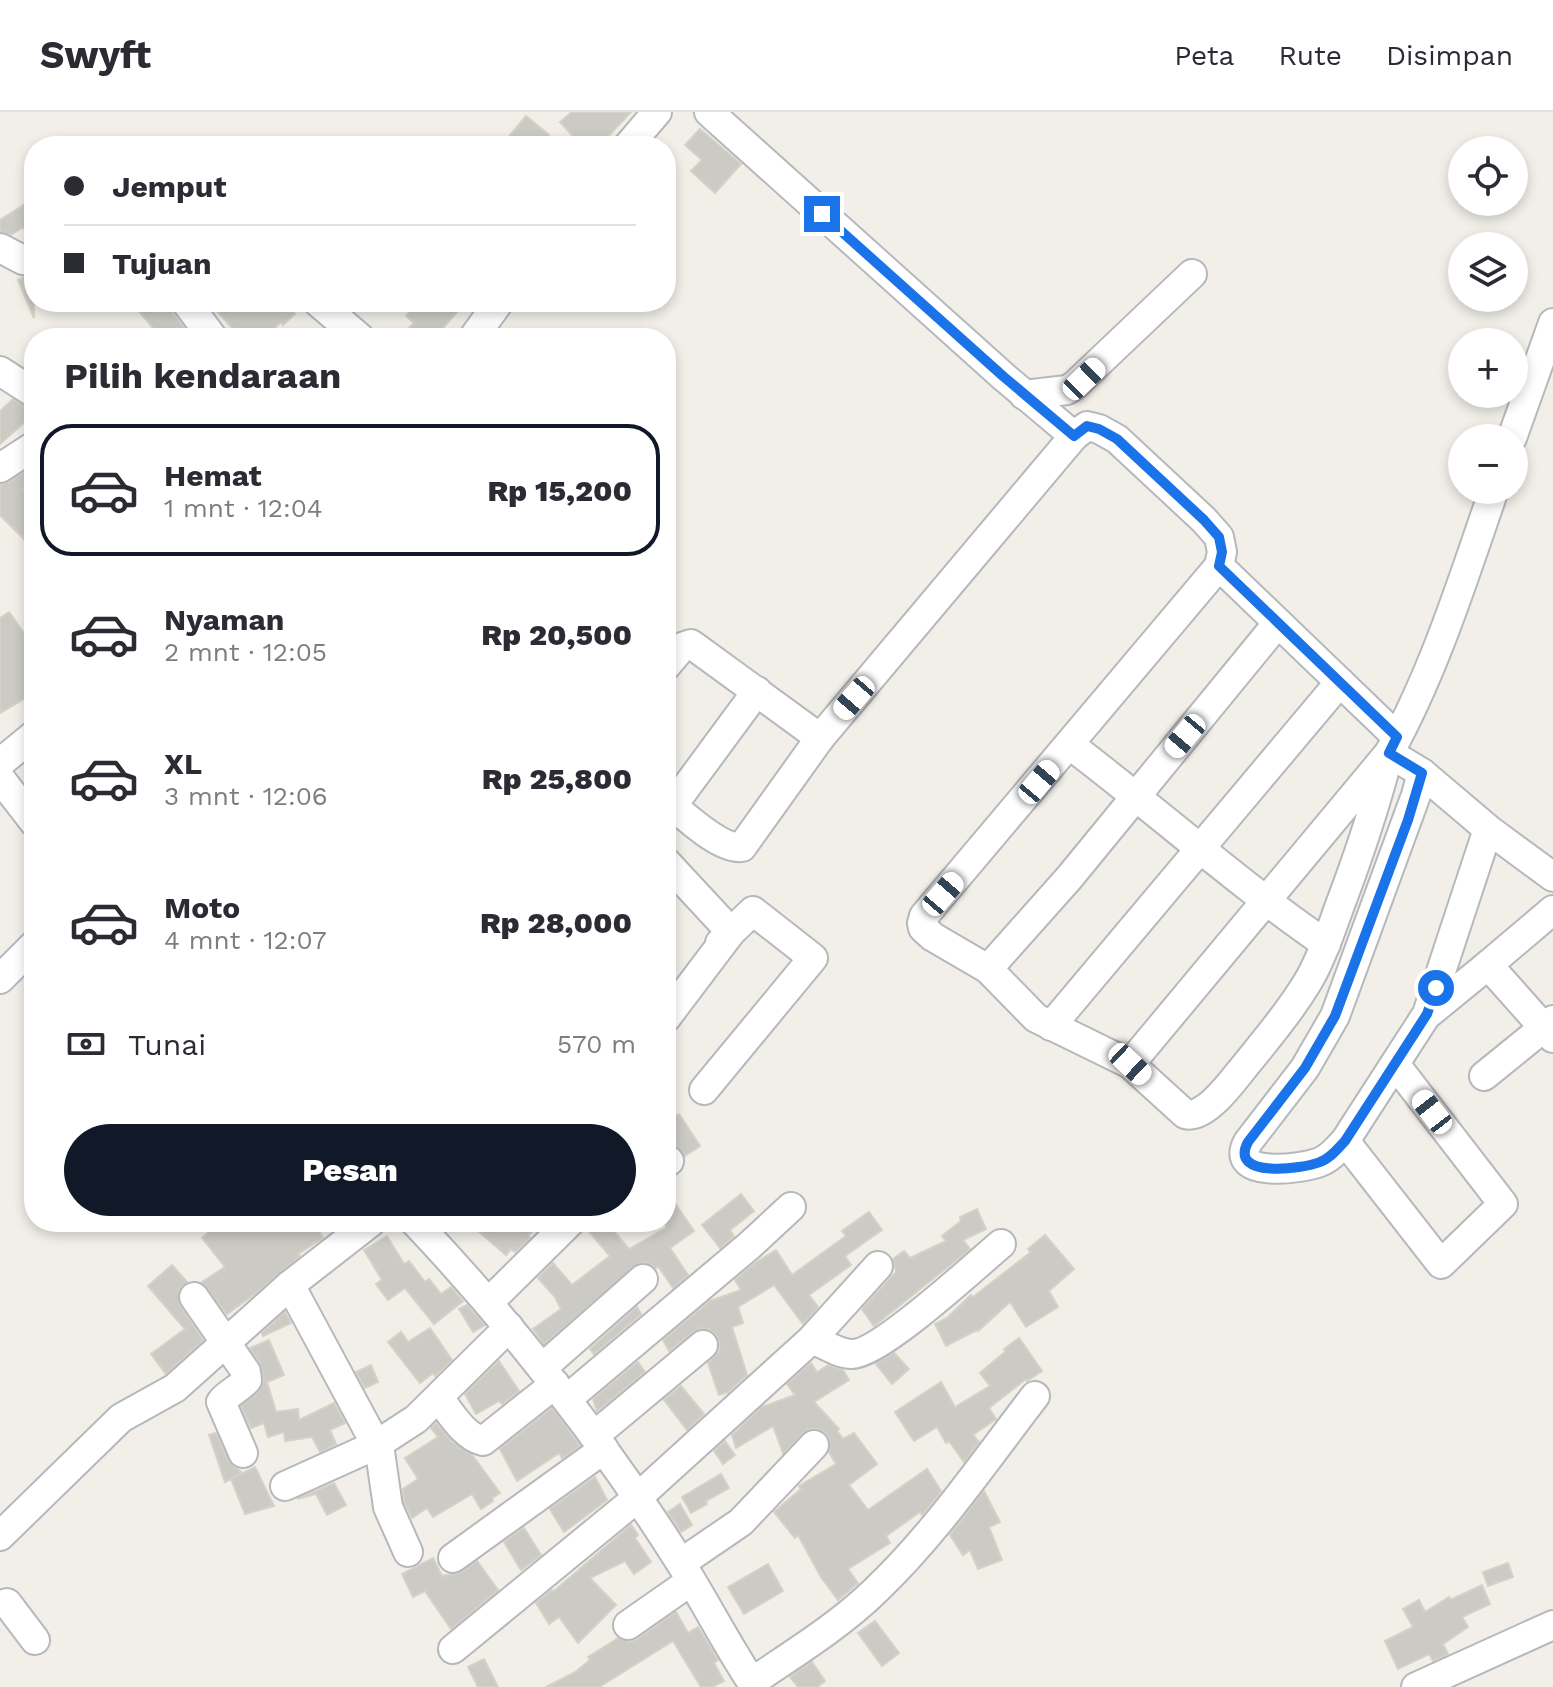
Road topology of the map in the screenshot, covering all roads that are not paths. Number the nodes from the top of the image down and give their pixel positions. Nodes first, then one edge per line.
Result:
1 (657, 112) edge
2 (709, 112) edge
3 (637, 136) edge
4 (0, 248) edge
5 (24, 260) edge
6 (1192, 274) dead end
7 (330, 312) edge
8 (1553, 323) edge
9 (348, 328) edge
10 (0, 371) edge
11 (24, 387) edge
12 (1024, 395) junction
13 (1517, 424) edge
14 (1074, 436) junction
15 (24, 452) edge
16 (0, 468) edge
17 (1489, 504) edge
18 (1219, 566) junction
19 (1277, 624) junction
20 (676, 654) edge
21 (1340, 682) junction
22 (757, 691) junction
23 (820, 738) junction
24 (24, 743) edge
25 (1070, 745) junction
26 (1401, 755) junction
27 (0, 763) edge
28 (0, 778) edge
29 (676, 793) edge
30 (1137, 795) junction
31 (676, 808) edge
32 (24, 809) edge
33 (1488, 829) junction
34 (1200, 848) junction
35 (1553, 877) edge
36 (676, 885) edge
37 (1266, 903) junction
38 (1553, 910) edge
39 (731, 932) junction
40 (1326, 944) junction
41 (24, 955) edge
42 (1488, 965) junction
43 (988, 969) junction
44 (0, 979) edge
45 (676, 987) edge
46 (676, 1005) edge
47 (1427, 1014) junction
48 (1051, 1026) junction
49 (1550, 1029) edge
50 (1130, 1064) junction
51 (1395, 1064) junction
52 (1484, 1076) dead end
53 (704, 1090) dead end
54 (1345, 1141) junction
55 (791, 1207) dead end
56 (358, 1232) edge
57 (424, 1232) edge
58 (560, 1232) edge
59 (1001, 1244) dead end
60 (878, 1266) dead end
61 (643, 1279) dead end
62 (290, 1285) junction
63 (194, 1297) dead end
64 (488, 1303) junction
65 (509, 1327) junction
66 (812, 1339) junction
67 (225, 1340) junction
68 (703, 1345) dead end
69 (555, 1384) junction
70 (1035, 1396) dead end
71 (439, 1398) junction
72 (599, 1443) junction
73 (376, 1445) junction
74 (814, 1445) dead end
75 (243, 1453) dead end
76 (285, 1486) dead end
77 (637, 1498) junction
78 (0, 1536) edge
79 (408, 1552) dead end
80 (453, 1558) dead end
81 (686, 1572) junction
82 (2, 1602) edge
83 (628, 1625) dead end
84 (1553, 1625) edge
85 (35, 1640) dead end
86 (453, 1649) dead end
87 (753, 1685) edge
88 (1416, 1687) edge

1 - 3 street
2 - 12 street
4 - 5 street
6 - 12 street
7 - 9 street
8 - 13 street
10 - 11 street
12 - 14 street
14 - 18 street
14 - 23 street
15 - 16 street
17 - 26 street
18 - 19 street
18 - 25 street
19 - 21 street
19 - 30 street
20 - 22 street
21 - 26 street
21 - 34 street
22 - 23 street
22 - 29 street
23 - 31 street
24 - 27 street
25 - 30 street
25 - 43 street
26 - 33 street
26 - 37 street
26 - 40 street
26 - 54 street
28 - 32 street
30 - 34 street
30 - 43 street
33 - 35 street
33 - 47 street
34 - 37 street
34 - 48 street
36 - 39 street
37 - 40 street
37 - 50 street
38 - 42 street
39 - 45 street
39 - 46 street
39 - 53 street
40 - 50 street
41 - 44 street
42 - 47 street
42 - 49 street
43 - 48 street
47 - 51 street
48 - 50 street
49 - 52 street
51 - 54 street
51 - 54 street
55 - 69 street
56 - 62 street
57 - 64 street
58 - 64 street
59 - 66 street
60 - 66 street
61 - 69 street
62 - 67 street
62 - 73 street
63 - 67 street
64 - 65 street
65 - 69 street
65 - 71 street
66 - 77 street
67 - 75 street
67 - 78 street
68 - 72 street
69 - 71 street
69 - 72 street
70 - 87 street
71 - 73 street
72 - 77 street
72 - 80 street
73 - 76 street
73 - 79 street
74 - 81 street
77 - 81 street
77 - 86 street
81 - 83 street
81 - 87 street
82 - 85 street
84 - 88 street

